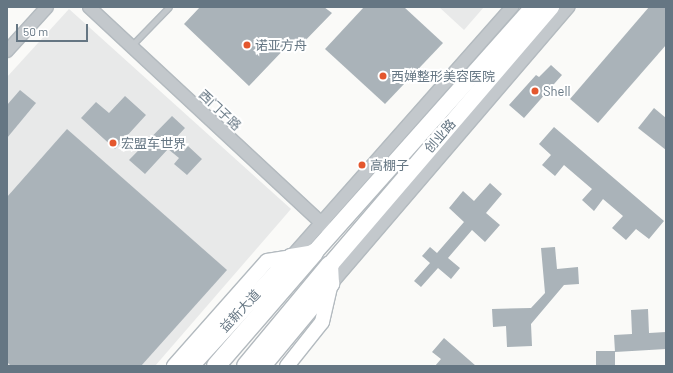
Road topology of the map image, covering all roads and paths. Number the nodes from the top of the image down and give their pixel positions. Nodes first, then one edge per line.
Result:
1 (47, 7) edge
2 (89, 7) edge
3 (169, 7) edge
4 (512, 7) edge
5 (533, 7) edge
6 (551, 7) edge
7 (568, 7) edge
8 (131, 46) junction
9 (7, 51) edge
10 (327, 228) junction
11 (314, 253) junction
12 (291, 257) junction
13 (330, 265) junction
14 (331, 284) junction
15 (257, 363) edge
16 (174, 366) edge
17 (191, 366) edge
18 (216, 366) edge
19 (286, 366) edge

1 - 9 street
2 - 8 street, 西门子路
3 - 8 lane
4 - 10 street
5 - 10 main road, 创业路
6 - 13 main road, 创业路
7 - 14 street
8 - 10 street, 西门子路
10 - 11 main road, 创业路
10 - 12 street
11 - 12 main road
11 - 18 highway
12 - 16 main road
12 - 17 main road, 益新大道
13 - 14 main road
13 - 15 highway
14 - 15 main road
14 - 19 main road

